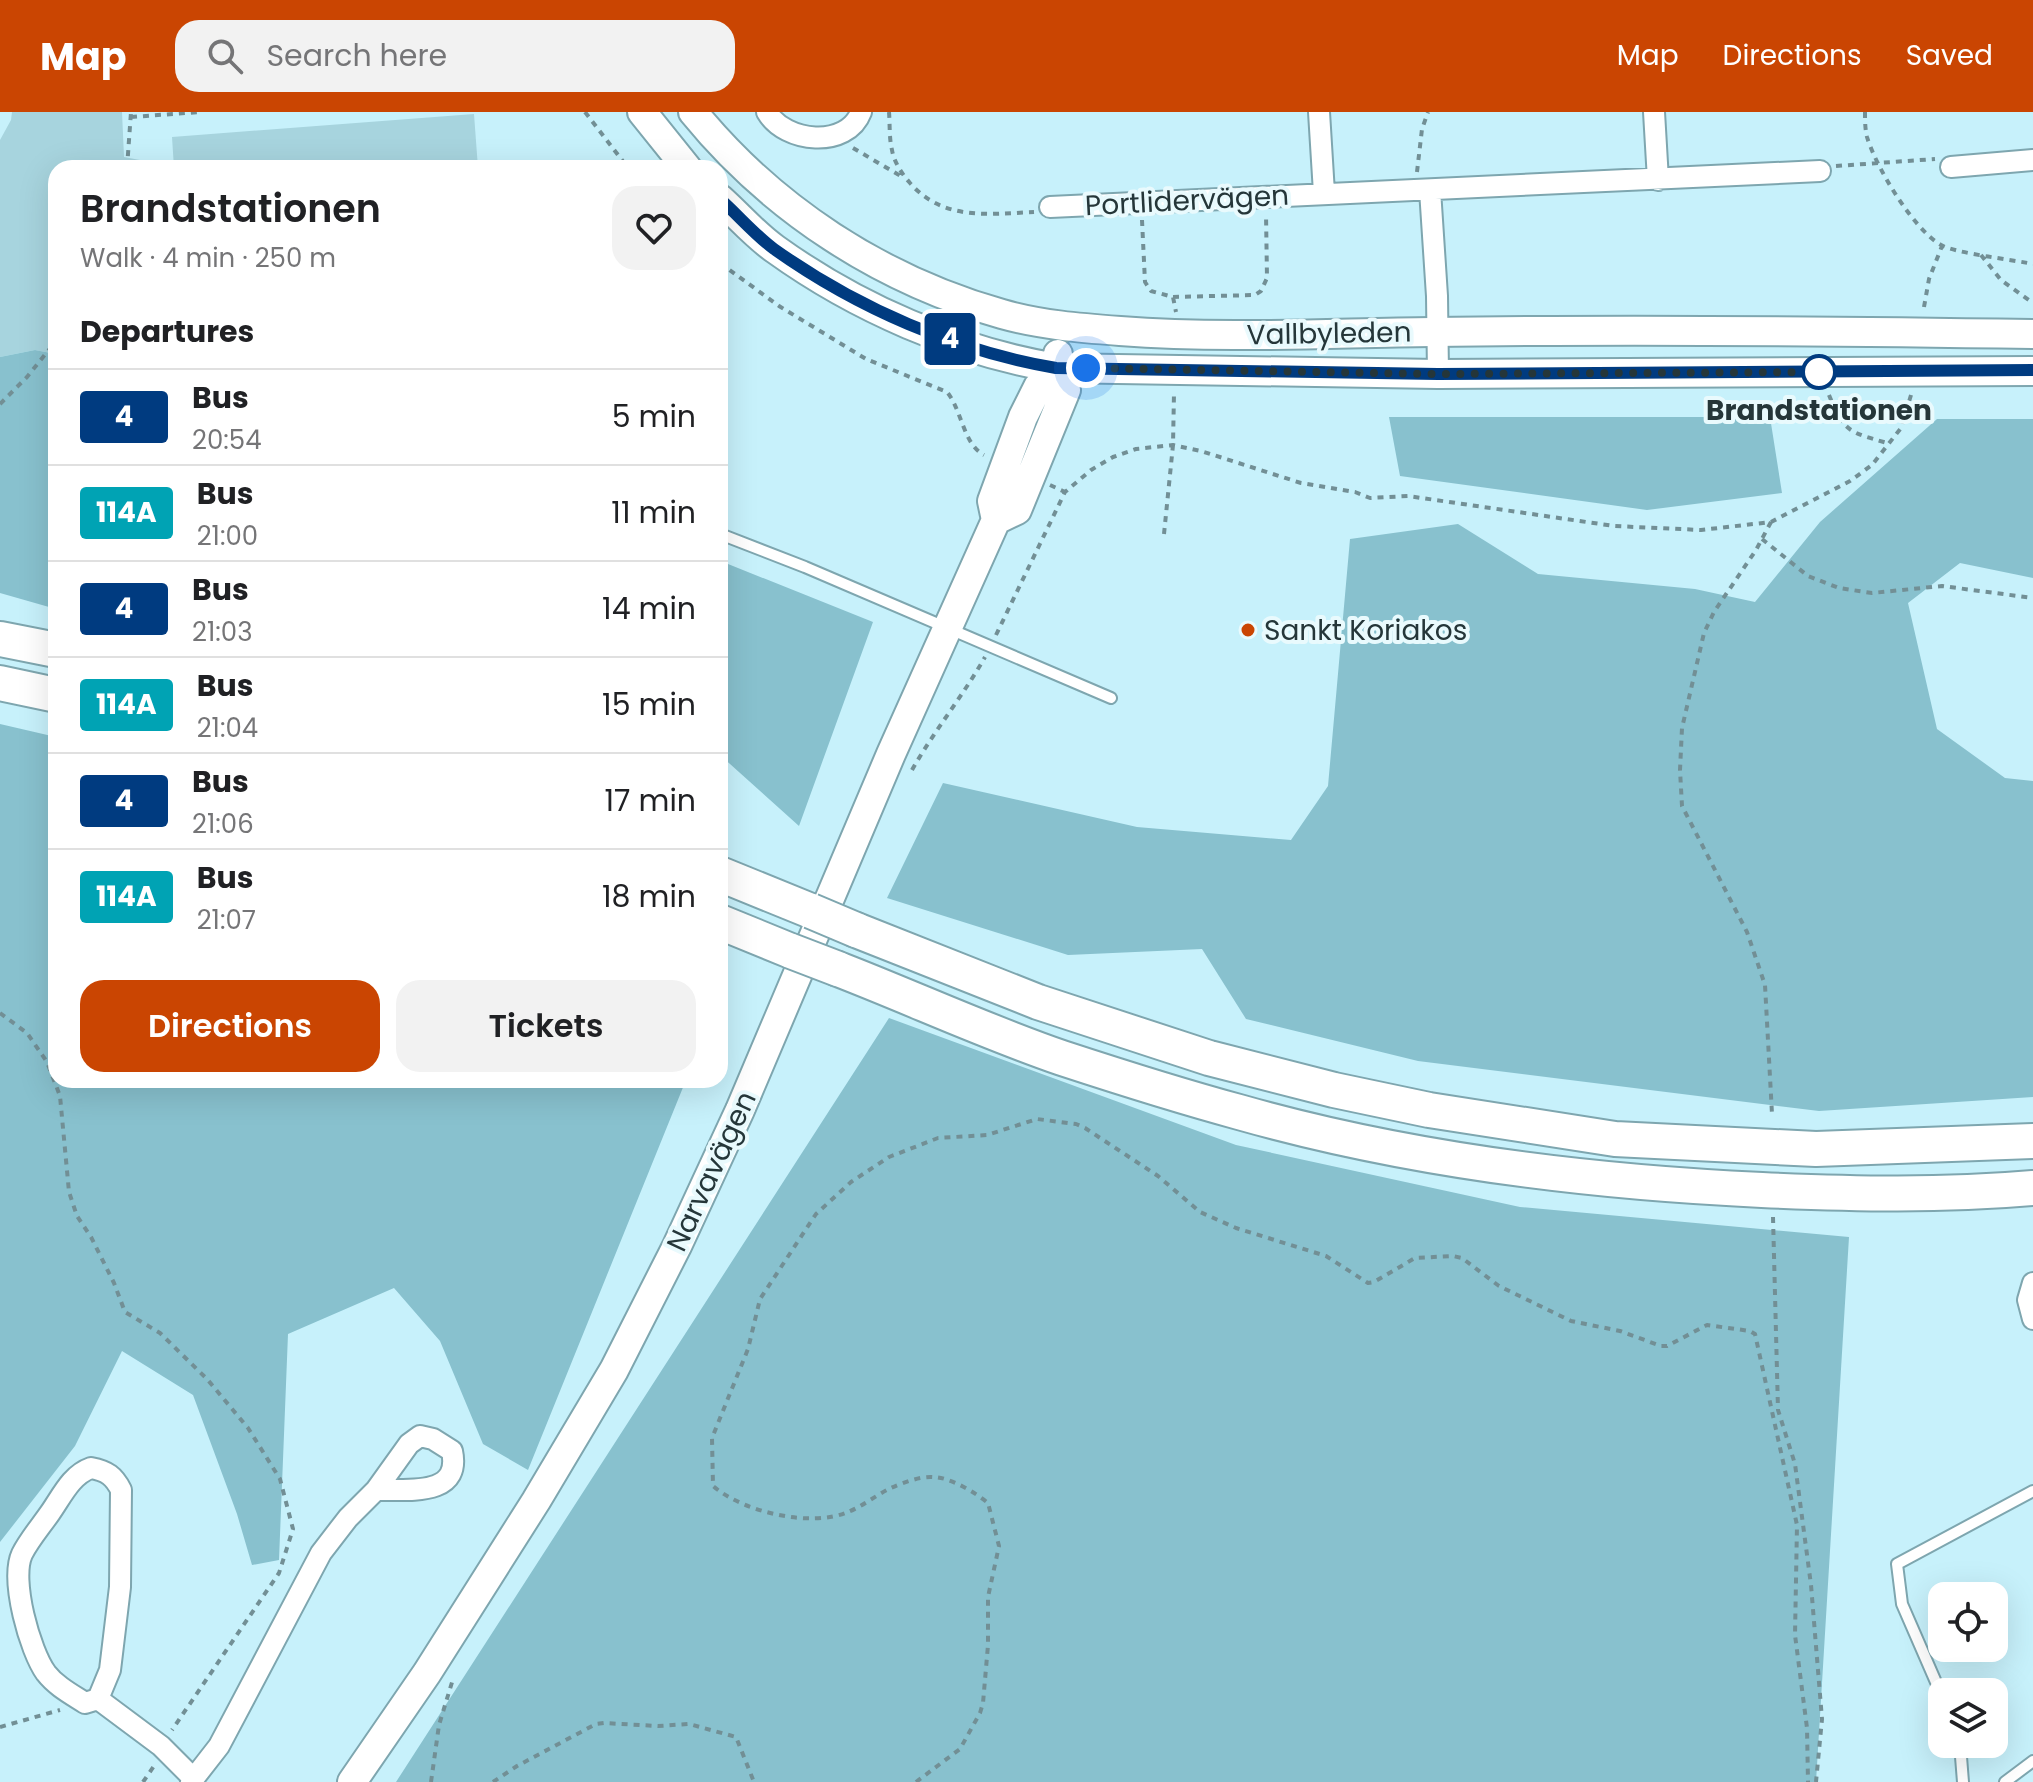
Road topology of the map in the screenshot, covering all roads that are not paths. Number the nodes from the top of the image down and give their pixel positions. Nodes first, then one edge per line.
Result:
1 (642, 112) edge
2 (693, 112) edge
3 (767, 112) edge
4 (861, 112) edge
5 (1319, 112) edge
6 (1654, 112) edge
7 (681, 160) edge
8 (2033, 160) edge
9 (1951, 167) road end
10 (1820, 171) road end
11 (1658, 180) junction
12 (1424, 190) junction
13 (1324, 193) junction
14 (728, 206) edge
15 (1050, 207) road end
16 (1061, 327) junction
17 (1437, 332) junction
18 (2033, 334) edge
19 (994, 354) junction
20 (1056, 368) junction
21 (2033, 371) edge
22 (1438, 374) junction
23 (1023, 417) junction
24 (996, 520) junction
25 (728, 537) edge
26 (948, 628) junction
27 (0, 639) edge
28 (48, 648) edge
29 (0, 683) edge
30 (48, 693) edge
31 (1111, 698) dead end
32 (728, 877) edge
33 (728, 925) edge
34 (2033, 1141) edge
35 (2033, 1188) edge
36 (2033, 1283) edge
37 (2033, 1319) edge
38 (376, 1490) dead end
39 (2033, 1491) edge
40 (1934, 1678) edge
41 (92, 1701) junction
42 (1961, 1758) edge
43 (2033, 1761) edge
44 (192, 1780) edge
45 (352, 1782) edge
46 (1963, 1782) edge
47 (2005, 1782) edge

1 - 7 main road
2 - 16 main road, Vallbyleden
3 - 4 street
5 - 13 street, Portlidervägen
6 - 11 street
8 - 9 street
10 - 11 street, Portlidervägen
11 - 12 street, Portlidervägen
12 - 13 street, Portlidervägen
12 - 17 street
13 - 15 street, Portlidervägen
14 - 19 main road, Vallbyleden
16 - 17 main road, Vallbyleden
16 - 20 main road, Narvavägen
17 - 18 main road, Vallbyleden
17 - 22 street
19 - 20 main road, Vallbyleden
19 - 23 main road
20 - 22 main road, Vallbyleden
20 - 23 main road, Narvavägen
20 - 24 main road, Narvavägen
21 - 22 main road, Vallbyleden
23 - 24 main road, Narvavägen
24 - 26 main road, Narvavägen
25 - 26 lane
26 - 31 lane
26 - 45 main road, Narvavägen
27 - 28 highway
29 - 30 highway
32 - 34 highway, bridge
33 - 35 highway, bridge
36 - 37 street
38 - 44 street
39 - 40 lane
41 - 41 street
41 - 44 street
42 - 46 lane
43 - 47 lane

